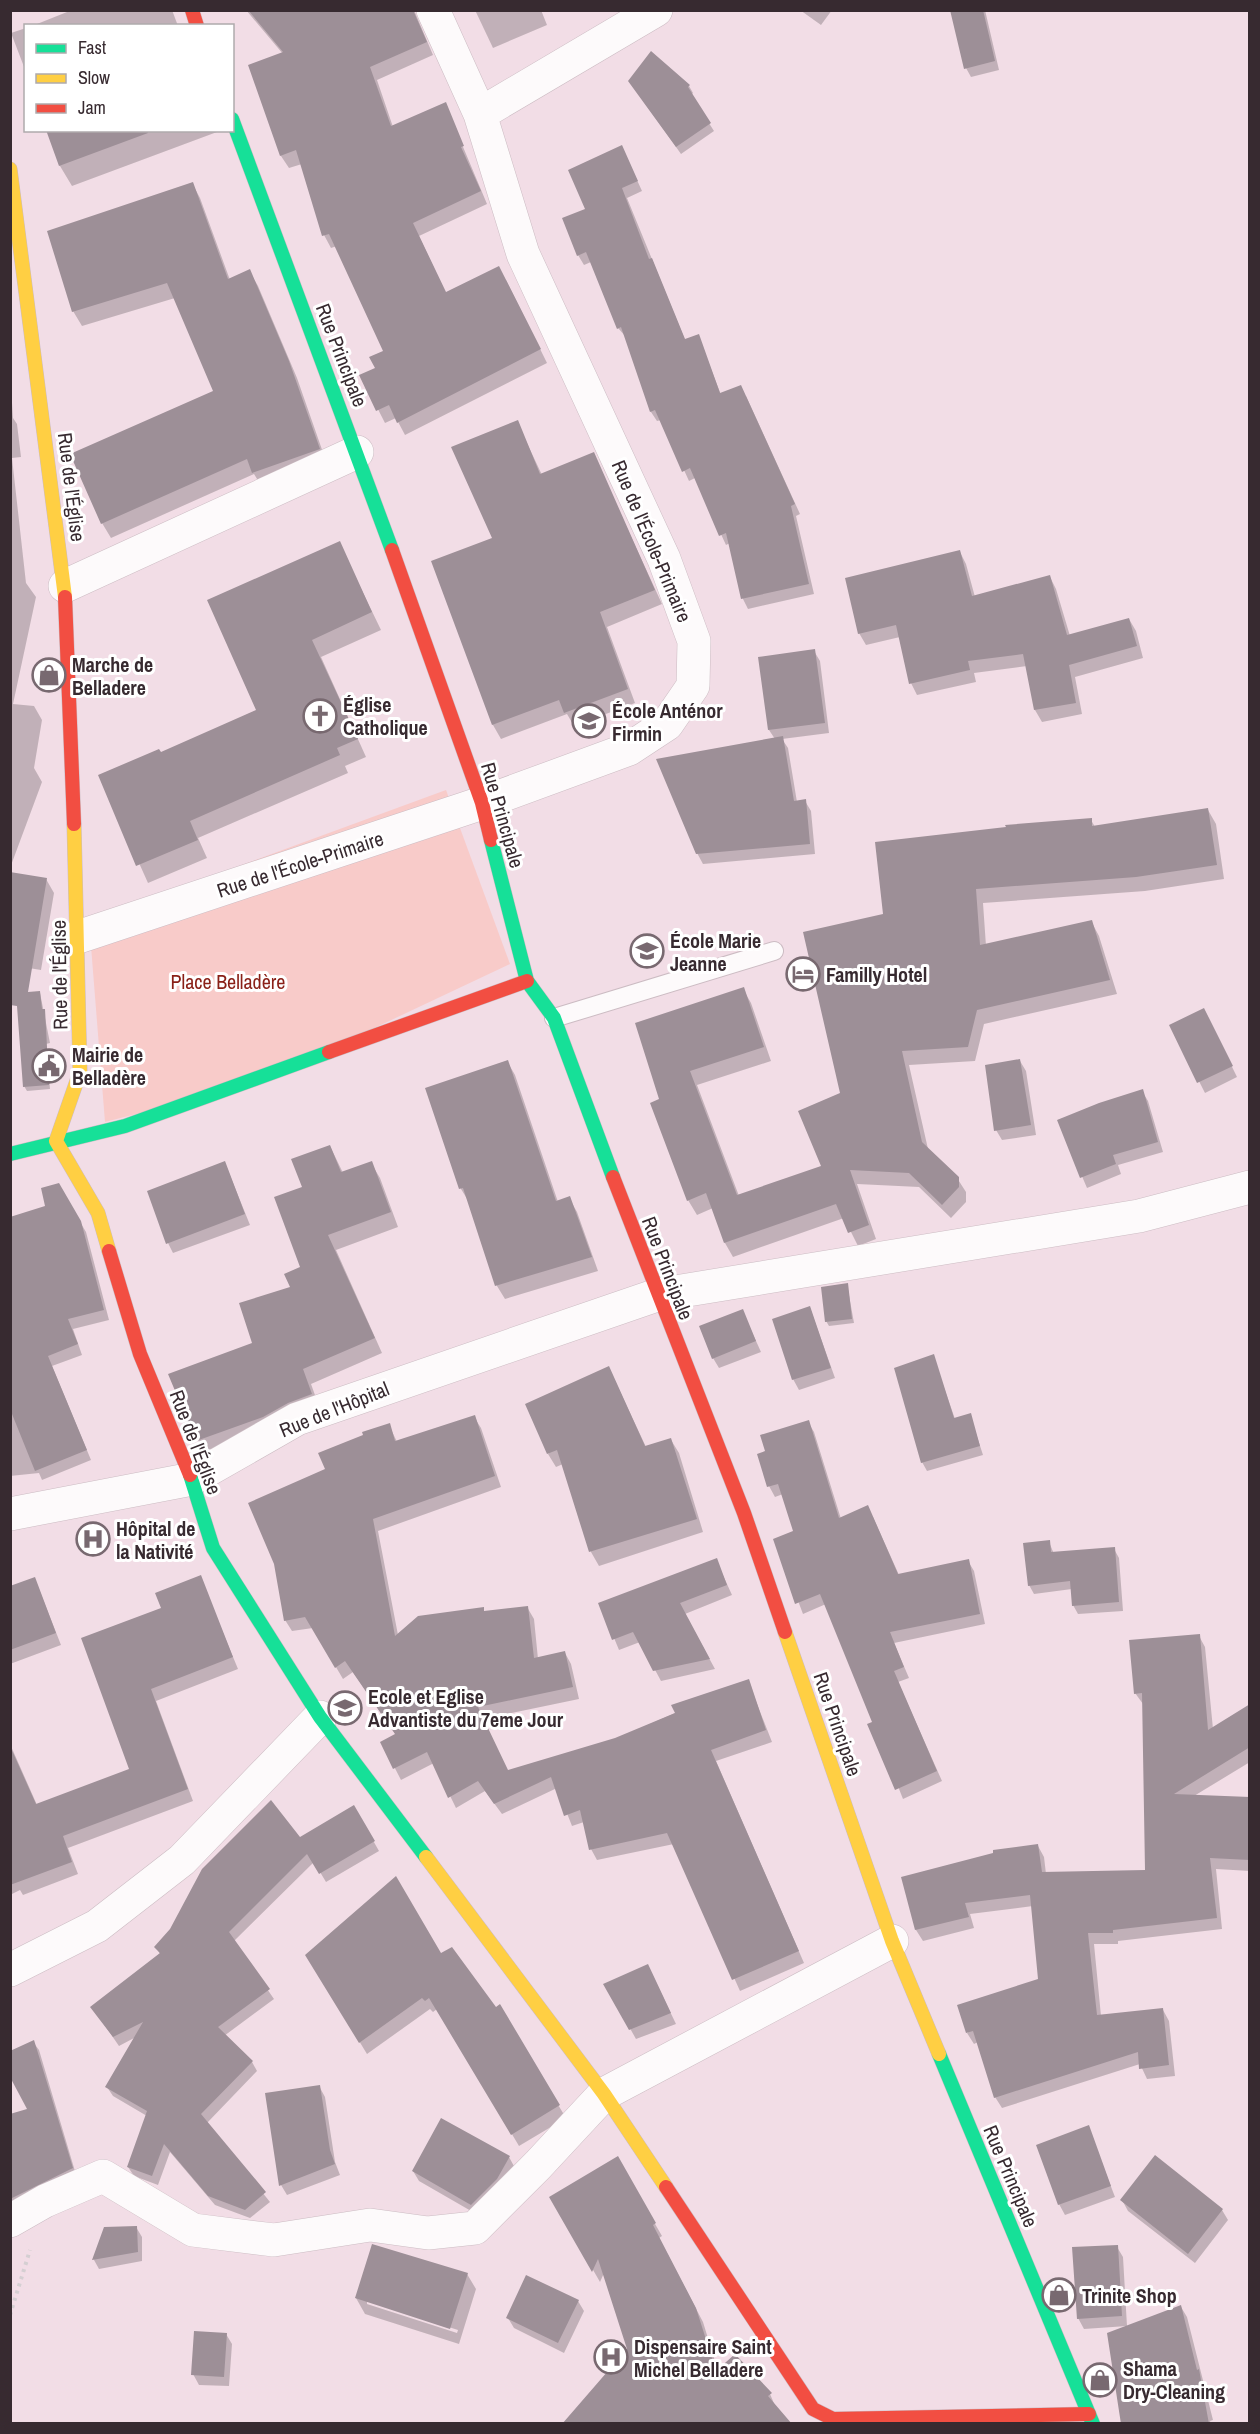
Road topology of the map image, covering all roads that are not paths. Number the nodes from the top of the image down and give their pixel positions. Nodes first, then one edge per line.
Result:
1 (433, 10) edge
2 (656, 10) edge
3 (480, 114) junction
4 (234, 124) edge
5 (10, 169) edge
6 (357, 452) junction
7 (65, 586) junction
8 (482, 803) junction
9 (78, 937) junction
10 (774, 951) dead end
11 (527, 981) junction
12 (554, 1018) junction
13 (56, 1141) junction
14 (10, 1154) edge
15 (1250, 1187) edge
16 (657, 1295) junction
17 (192, 1479) junction
18 (10, 1514) edge
19 (321, 1717) junction
20 (892, 1941) junction
21 (10, 1971) edge
22 (604, 2094) junction
23 (10, 2221) edge
24 (1091, 2419) edge

1 - 3 street, Rue de l'École-Primaire
2 - 3 street
3 - 8 street, Rue de l'École-Primaire
4 - 6 street, Rue Principale
5 - 7 street, Rue de l'Église
6 - 7 street
6 - 8 street, Rue Principale
7 - 9 street, Rue de l'Église
8 - 9 street, Rue de l'École-Primaire
8 - 11 street, Rue Principale
9 - 13 street, Rue de l'Église
10 - 12 lane
11 - 12 street, Rue Principale
11 - 13 street
12 - 16 street, Rue Principale
13 - 14 street
13 - 17 street, Rue de l'Église
15 - 16 street, Rue de l'Hôpital
16 - 17 street, Rue de l'Hôpital
16 - 20 street, Rue Principale
17 - 18 street, Rue de l'Hôpital
17 - 19 street, Rue de l'Église
19 - 21 street
19 - 22 street, Rue de l'Église
20 - 22 street
20 - 24 street, Rue Principale
22 - 23 street
22 - 24 street, Rue de l'Église

